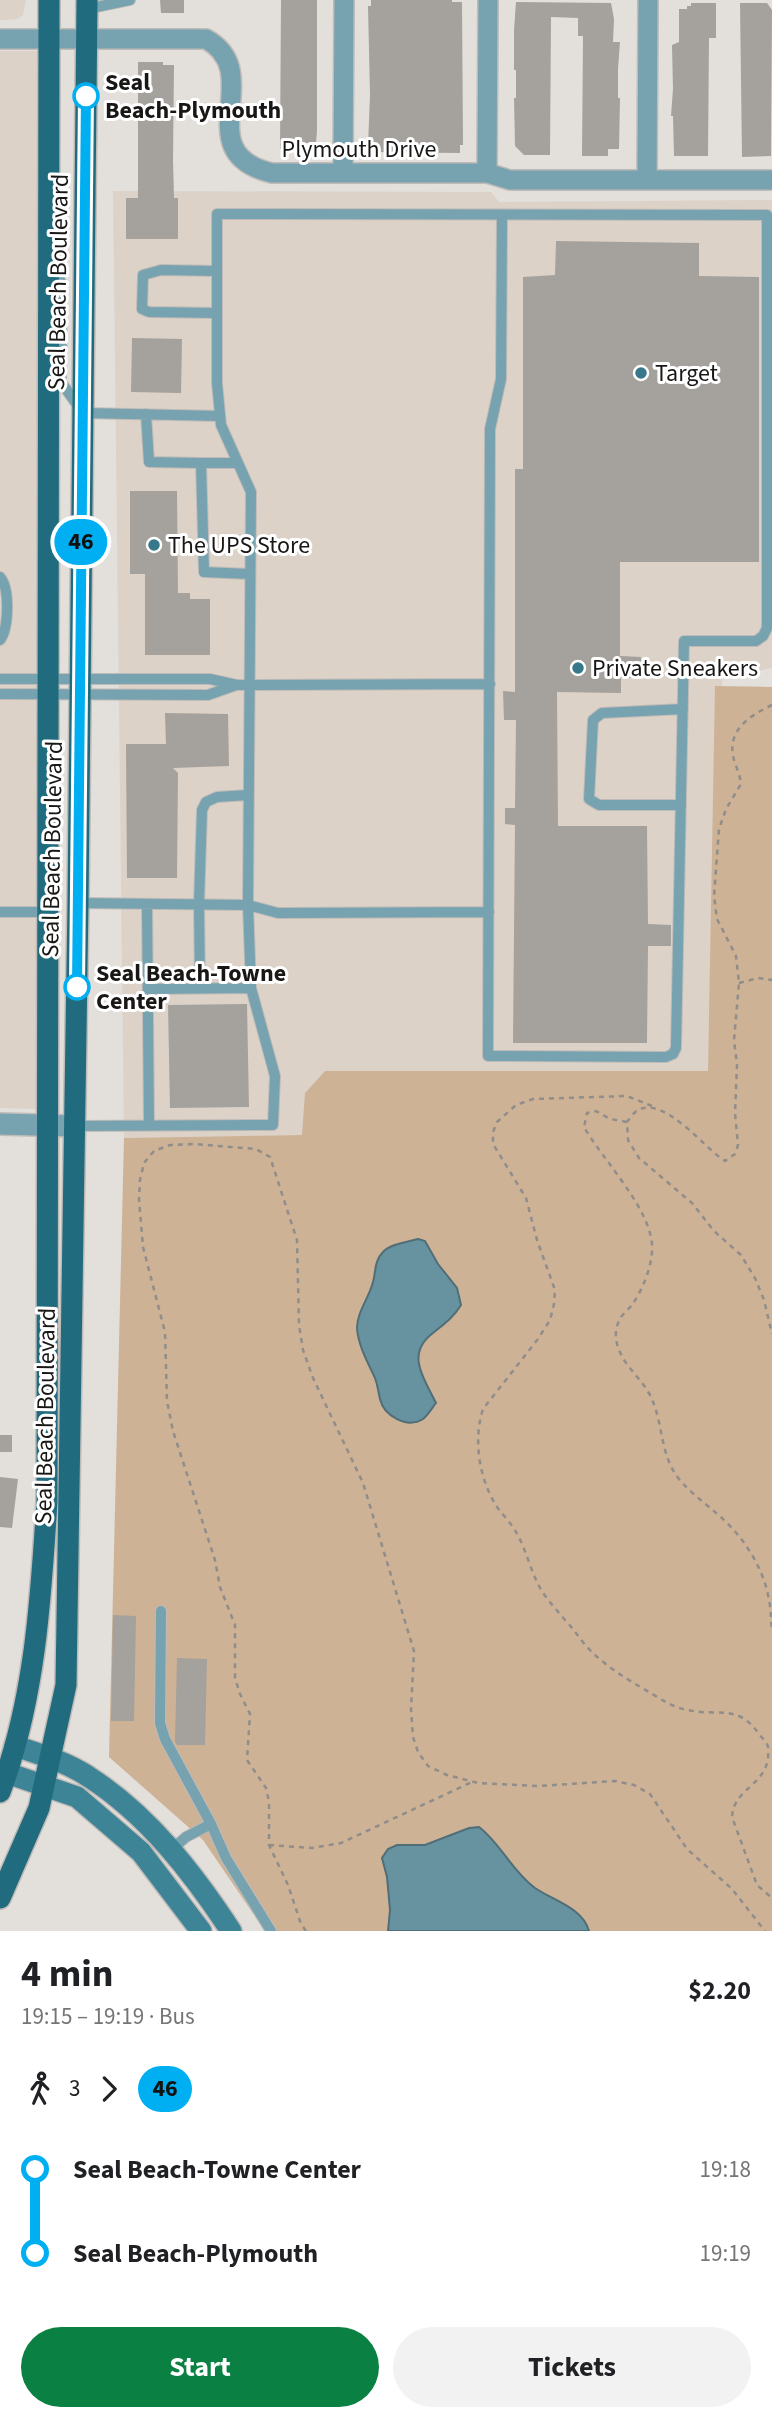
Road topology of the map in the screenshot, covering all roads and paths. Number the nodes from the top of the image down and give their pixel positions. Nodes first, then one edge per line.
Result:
1 (49, 0) edge
2 (130, 0) edge
3 (344, 0) edge
4 (488, 0) edge
5 (648, 0) edge
6 (87, 5) edge
7 (0, 39) edge
8 (49, 39) junction
9 (86, 39) junction
10 (343, 173) junction
11 (487, 173) junction
12 (648, 180) junction
13 (772, 180) edge
14 (502, 215) junction
15 (50, 254) junction
16 (217, 271) junction
17 (217, 313) junction
18 (83, 413) junction
19 (146, 414) junction
20 (220, 416) junction
21 (201, 463) junction
22 (238, 463) junction
23 (249, 574) junction
24 (0, 577) edge
25 (0, 640) edge
26 (0, 679) edge
27 (490, 684) junction
28 (242, 685) junction
29 (50, 686) junction
30 (80, 686) junction
31 (0, 694) edge
32 (772, 705) edge
33 (683, 709) junction
34 (248, 795) junction
35 (681, 805) junction
36 (78, 903) junction
37 (147, 904) junction
38 (198, 904) junction
39 (248, 905) junction
40 (0, 912) edge
41 (50, 912) junction
42 (489, 912) junction
43 (772, 979) edge
44 (739, 983) junction
45 (200, 988) junction
46 (251, 988) junction
47 (148, 989) junction
48 (652, 1106) junction
49 (626, 1122) junction
50 (0, 1124) edge
51 (48, 1125) junction
52 (75, 1126) junction
53 (149, 1126) junction
54 (772, 1334) edge
55 (160, 1611) dead end
56 (772, 1632) edge
57 (15, 1746) junction
58 (51, 1759) junction
59 (4, 1782) edge
60 (472, 1782) junction
61 (45, 1785) junction
62 (211, 1824) junction
63 (269, 1845) junction
64 (170, 1850) junction
65 (0, 1898) edge
66 (772, 1898) edge
67 (201, 1931) edge
68 (231, 1931) edge
69 (271, 1931) edge
70 (306, 1931) edge
71 (765, 1931) edge

1 - 8 main road, Seal Beach Boulevard
2 - 6 lane
3 - 10 street
4 - 11 street
5 - 12 street
6 - 9 main road, Seal Beach Boulevard
7 - 8 street, Plymouth Drive
8 - 9 street, Plymouth Drive
8 - 15 main road, Seal Beach Boulevard
9 - 10 street, Plymouth Drive
9 - 18 main road, Seal Beach Boulevard
10 - 11 street, Plymouth Drive
11 - 12 street, Plymouth Drive
12 - 13 street, Plymouth Drive
14 - 16 lane
14 - 27 lane
14 - 33 lane
15 - 18 lane
15 - 29 main road, Seal Beach Boulevard
16 - 17 lane
16 - 17 lane
17 - 20 lane
18 - 19 lane
18 - 30 main road, Seal Beach Boulevard
19 - 20 lane
19 - 21 lane
20 - 22 lane
21 - 22 lane
21 - 23 lane
22 - 23 lane
23 - 28 lane
24 - 25 lane
26 - 29 lane
27 - 28 lane
27 - 42 lane
28 - 30 lane
28 - 30 lane
28 - 34 lane
29 - 30 lane
29 - 31 lane
29 - 41 main road, Seal Beach Boulevard
30 - 36 main road, Seal Beach Boulevard
32 - 44 path
33 - 35 lane
33 - 35 lane
34 - 38 lane
34 - 39 lane
35 - 42 lane
36 - 37 lane
36 - 52 main road, Seal Beach Boulevard
37 - 38 lane
37 - 47 lane
38 - 39 lane
38 - 45 lane
39 - 42 lane
39 - 46 lane
40 - 41 lane
41 - 51 main road, Seal Beach Boulevard
43 - 44 path
44 - 48 path
45 - 46 lane
45 - 47 lane
46 - 53 lane
47 - 53 lane
48 - 49 path
48 - 66 path
49 - 54 path
49 - 56 path
50 - 51 street
51 - 52 street
51 - 57 main road, Seal Beach Boulevard
52 - 53 lane
52 - 58 main road, Seal Beach Boulevard
55 - 62 lane
57 - 58 main road
57 - 59 main road, Seal Beach Boulevard
58 - 61 main road, Seal Beach Boulevard
58 - 64 main road
59 - 61 main road
60 - 63 path
60 - 63 path
60 - 71 path
61 - 65 main road, Seal Beach Boulevard
61 - 67 main road
62 - 64 lane
62 - 69 lane
63 - 70 path
64 - 68 main road

